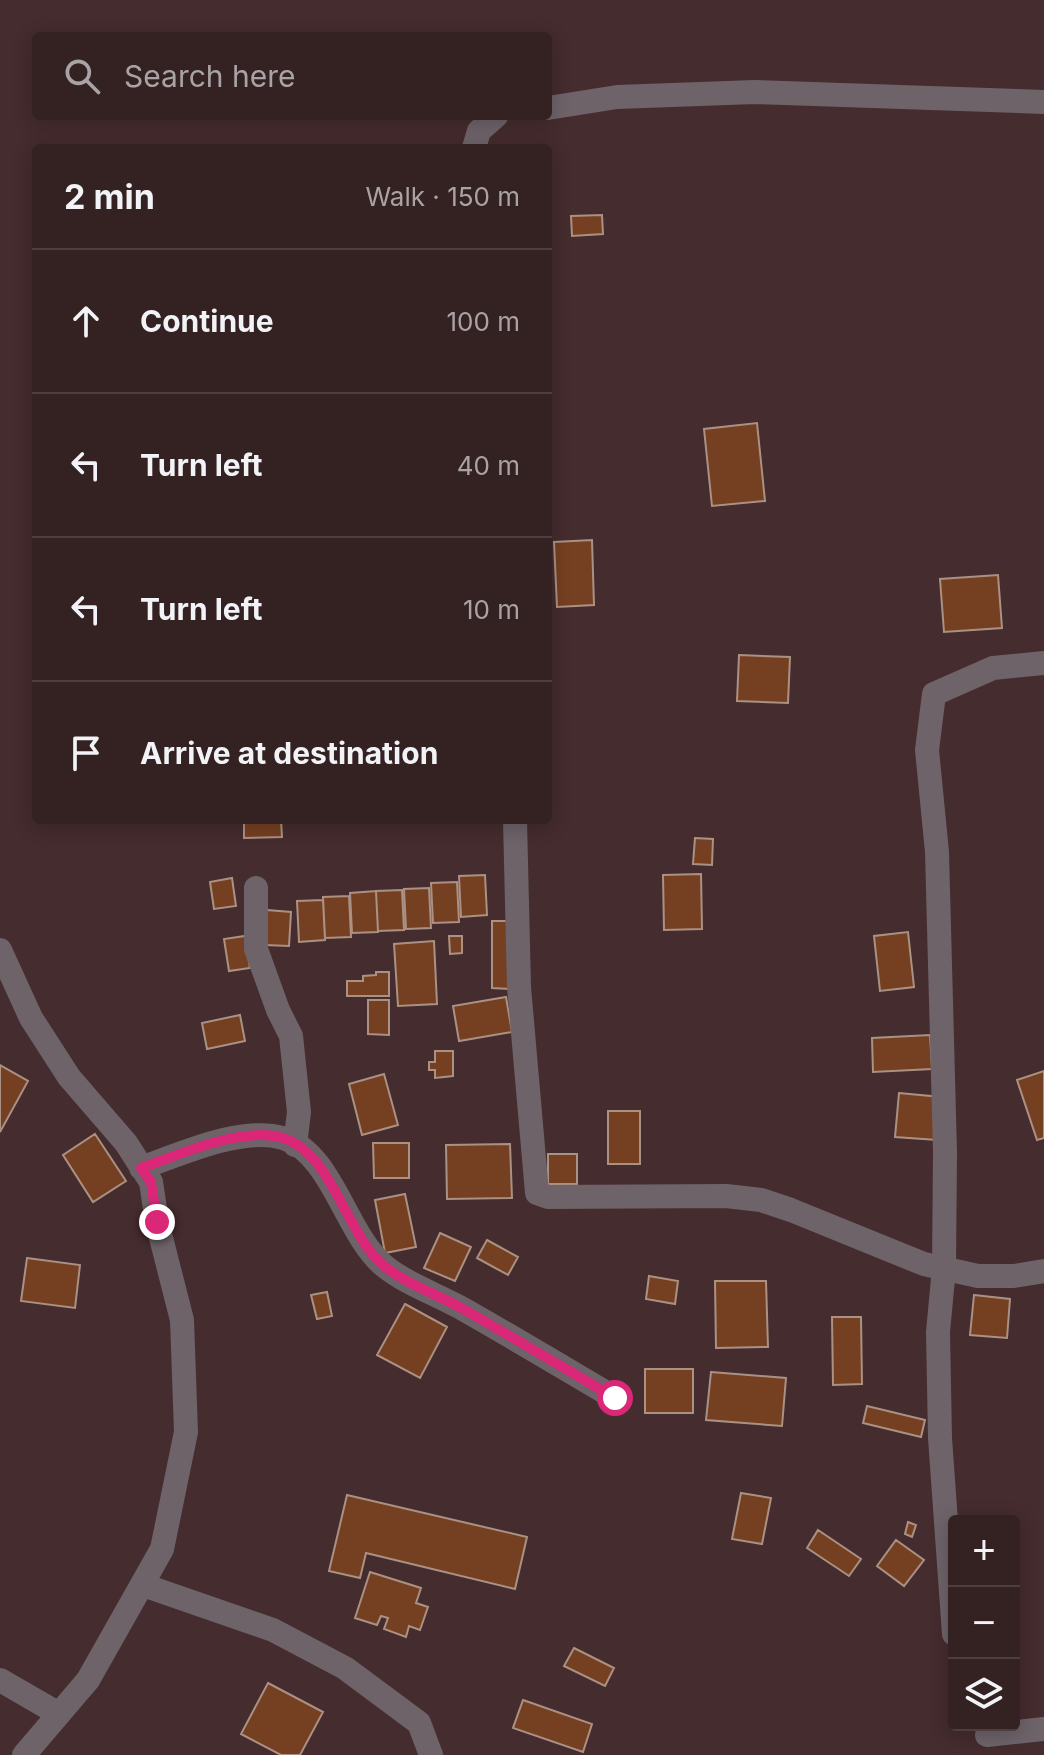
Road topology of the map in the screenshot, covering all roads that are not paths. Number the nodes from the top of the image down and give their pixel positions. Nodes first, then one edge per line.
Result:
1 (1044, 102) edge
2 (552, 107) edge
3 (491, 120) edge
4 (475, 144) edge
5 (1044, 663) edge
6 (515, 824) edge
7 (256, 888) dead end
8 (0, 950) edge
9 (7, 991) edge
10 (295, 1145) junction
11 (141, 1168) junction
12 (944, 1268) junction
13 (1044, 1271) edge
14 (615, 1398) dead end
15 (143, 1585) junction
16 (951, 1587) edge
17 (0, 1680) edge
18 (59, 1714) junction
19 (1044, 1729) edge
20 (987, 1738) edge
21 (24, 1755) edge
22 (431, 1755) edge

1 - 2 street
3 - 4 street
5 - 12 street
6 - 12 street
7 - 10 street
8 - 9 street
9 - 11 street
10 - 11 street
10 - 14 street
11 - 15 street
12 - 13 street
12 - 16 street
15 - 18 street
15 - 22 street
17 - 18 street
18 - 21 street
19 - 20 street

